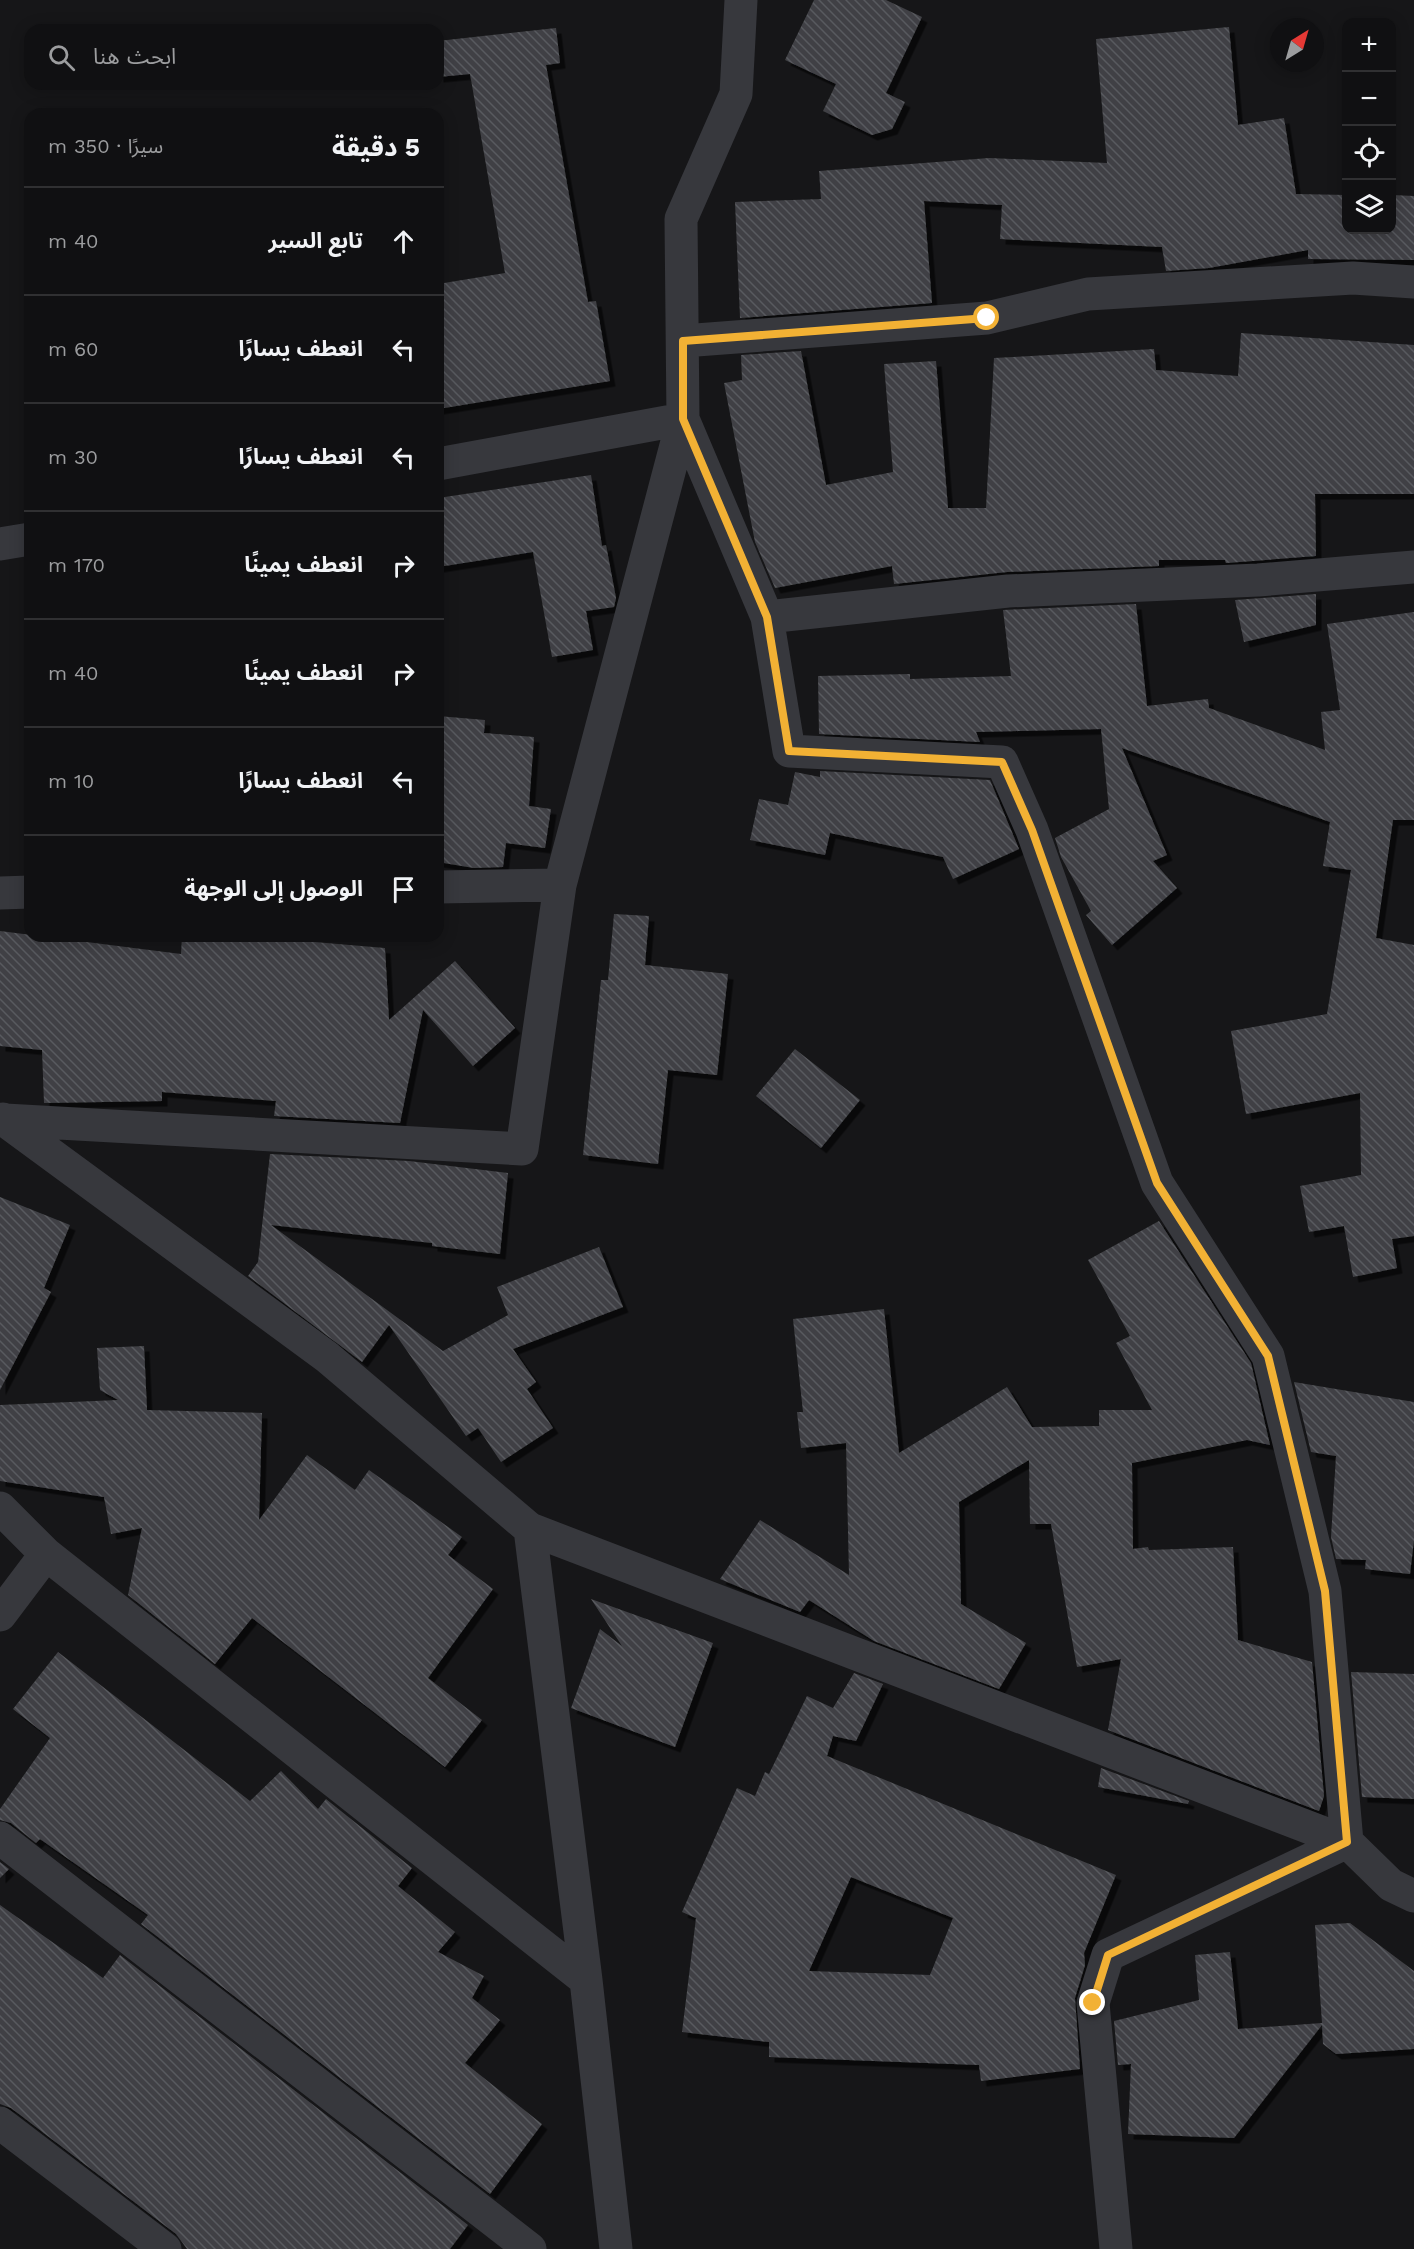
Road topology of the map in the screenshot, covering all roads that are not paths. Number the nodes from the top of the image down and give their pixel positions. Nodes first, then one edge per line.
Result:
1 (741, 0) edge
2 (1414, 282) edge
3 (683, 341) junction
4 (683, 419) junction
5 (444, 463) edge
6 (24, 539) edge
7 (0, 544) edge
8 (1414, 567) edge
9 (767, 617) junction
10 (560, 885) junction
11 (444, 887) edge
12 (24, 892) edge
13 (0, 893) edge
14 (2, 1118) edge
15 (0, 1508) edge
16 (530, 1529) junction
17 (46, 1554) junction
18 (0, 1615) edge
19 (0, 1838) edge
20 (1347, 1842) junction
21 (1414, 1896) edge
22 (586, 1980) junction
23 (0, 2122) edge
24 (165, 2249) edge
25 (530, 2249) edge
26 (616, 2249) edge
27 (1116, 2249) edge

1 - 3 street
2 - 3 street
3 - 4 street
4 - 5 street
4 - 9 street
4 - 10 street
6 - 7 street
8 - 9 street
9 - 20 street
10 - 11 street
10 - 14 street
12 - 13 street
14 - 16 street
15 - 17 street
16 - 20 street
16 - 22 street
17 - 18 street
17 - 22 street
19 - 25 street
20 - 21 street
20 - 27 street
22 - 26 street
23 - 24 street

